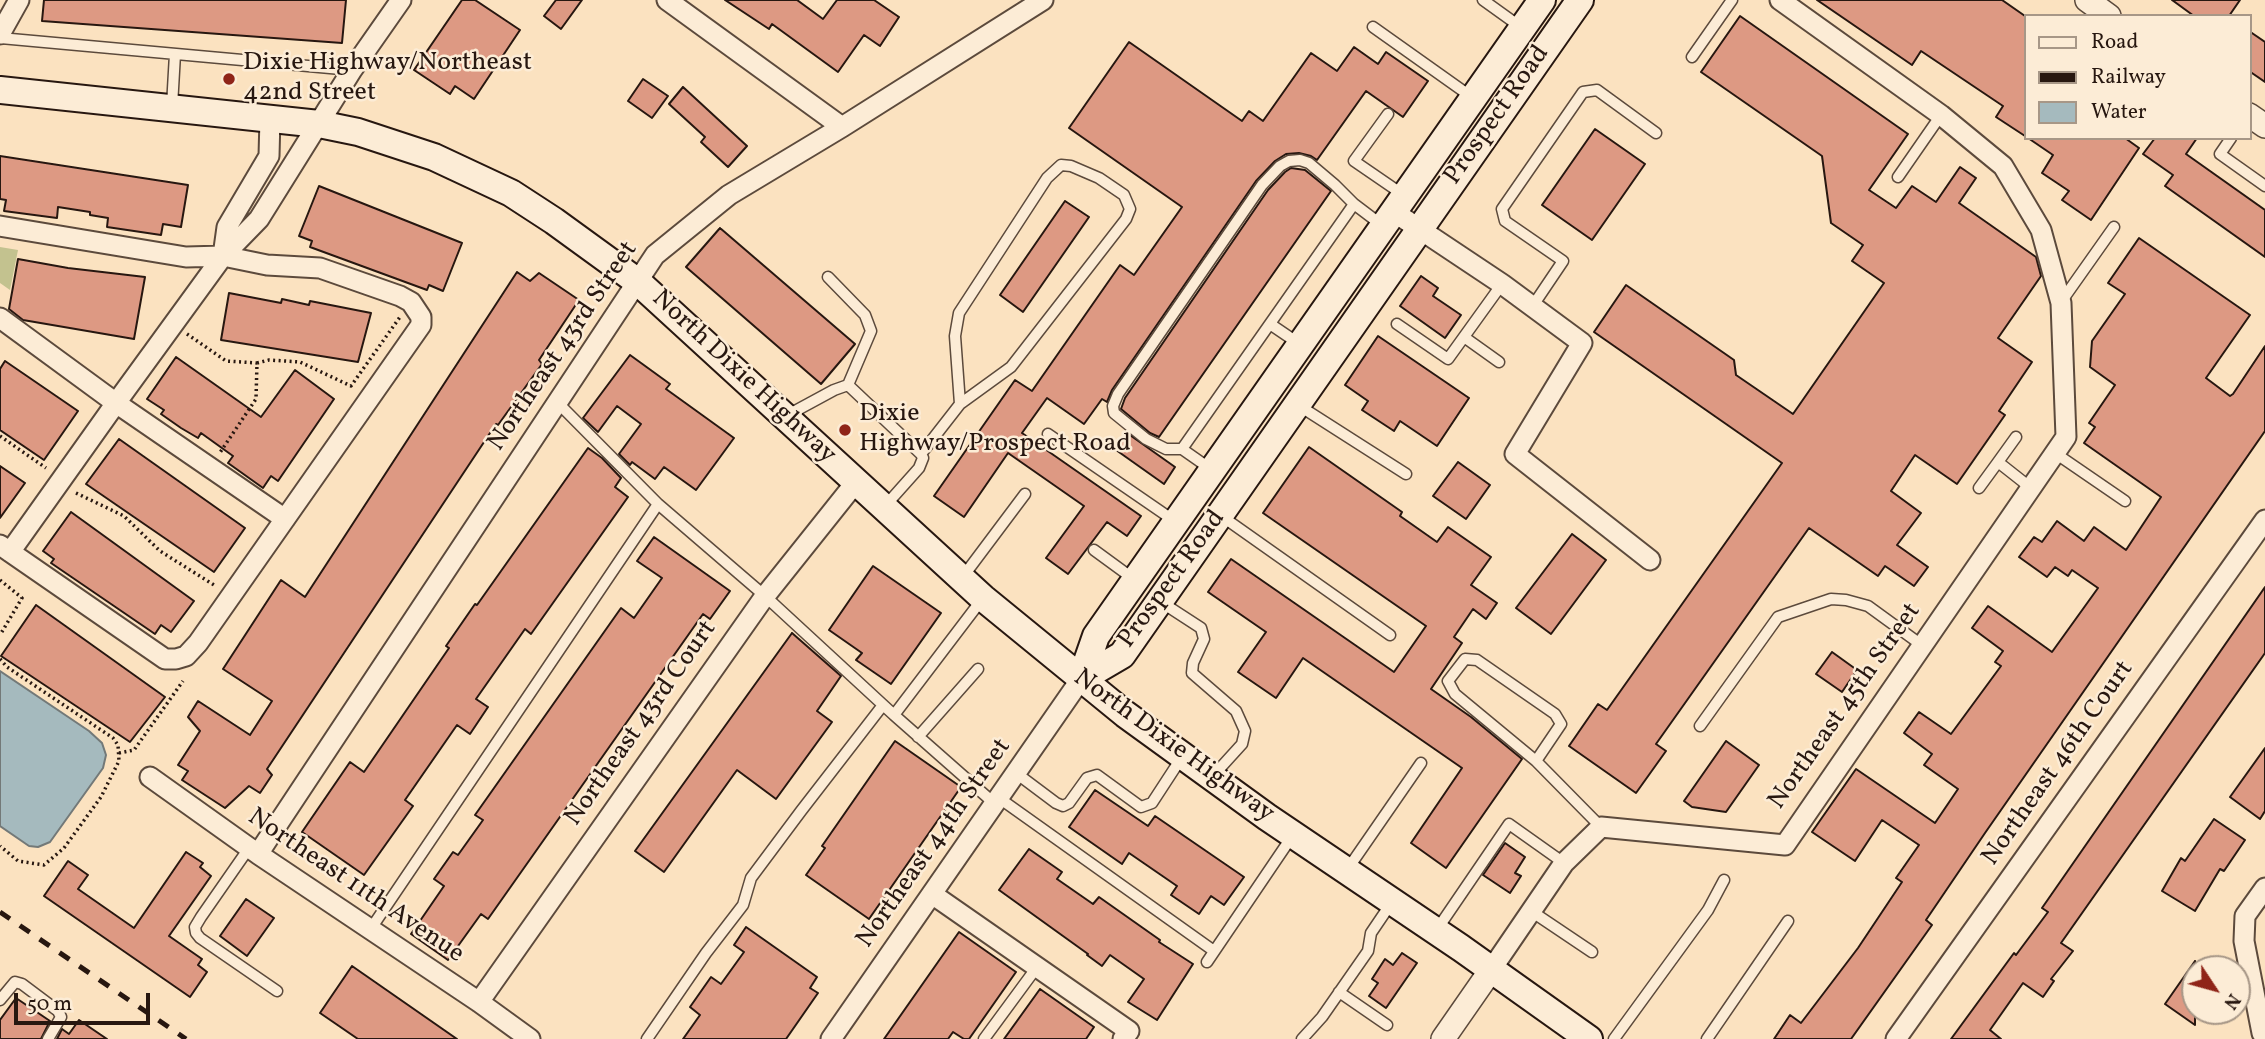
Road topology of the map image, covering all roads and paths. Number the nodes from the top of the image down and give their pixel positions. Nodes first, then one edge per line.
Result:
1 (19, 0) edge
2 (401, 0) edge
3 (667, 0) edge
4 (1043, 0) edge
5 (1483, 0) edge
6 (1542, 0) edge
7 (1580, 0) edge
8 (1732, 0) edge
9 (1780, 0) edge
10 (2087, 0) edge
11 (2106, 14) edge
12 (1373, 27) dead end
13 (1523, 28) junction
14 (0, 36) edge
15 (175, 54) junction
16 (1692, 57) dead end
17 (352, 70) junction
18 (0, 90) edge
19 (1474, 98) junction
20 (172, 108) junction
21 (1388, 114) dead end
22 (1941, 115) junction
23 (271, 118) junction
24 (319, 124) junction
25 (842, 127) junction
26 (1656, 133) dead end
27 (2230, 140) edge
28 (1898, 177) dead end
29 (2265, 186) edge
30 (1354, 204) junction
31 (1395, 211) junction
32 (0, 226) edge
33 (2114, 227) dead end
34 (1420, 230) junction
35 (223, 256) junction
36 (828, 277) dead end
37 (638, 282) junction
38 (1502, 284) junction
39 (411, 302) junction
40 (2061, 303) junction
41 (1532, 307) junction
42 (0, 318) edge
43 (1270, 324) junction
44 (1397, 324) dead end
45 (187, 334) dead end
46 (1464, 337) junction
47 (1301, 345) junction
48 (1499, 362) dead end
49 (257, 363) junction
50 (848, 385) junction
51 (558, 402) junction
52 (116, 403) junction
53 (960, 404) junction
54 (1297, 404) junction
55 (785, 417) junction
56 (1048, 434) dead end
57 (0, 436) edge
58 (2016, 437) dead end
59 (2060, 445) junction
60 (1182, 450) junction
61 (921, 454) junction
62 (217, 458) dead end
63 (1998, 462) junction
64 (46, 468) dead end
65 (1212, 471) junction
66 (1406, 474) dead end
67 (856, 482) junction
68 (1979, 488) dead end
69 (2031, 488) junction
70 (76, 493) dead end
71 (1025, 494) dead end
72 (2125, 501) dead end
73 (658, 504) junction
74 (884, 508) junction
75 (1220, 515) junction
76 (285, 519) junction
77 (2265, 520) edge
78 (1176, 522) junction
79 (5, 549) edge
80 (1094, 550) dead end
81 (1650, 560) dead end
82 (962, 579) junction
83 (0, 580) edge
84 (1135, 580) junction
85 (214, 585) dead end
86 (765, 596) junction
87 (983, 598) junction
88 (1159, 601) junction
89 (0, 635) edge
90 (1390, 635) dead end
91 (1923, 646) junction
92 (0, 659) edge
93 (978, 669) dead end
94 (1081, 679) junction
95 (183, 681) dead end
96 (883, 705) junction
97 (894, 715) junction
98 (1700, 726) dead end
99 (918, 737) junction
100 (118, 754) junction
101 (1183, 757) junction
102 (1536, 761) junction
103 (1421, 763) dead end
104 (1016, 773) junction
105 (150, 777) dead end
106 (1212, 778) junction
107 (997, 801) junction
108 (1601, 827) junction
109 (1293, 834) junction
110 (0, 846) edge
111 (254, 851) junction
112 (1564, 863) junction
113 (1347, 871) junction
114 (1724, 880) dead end
115 (2265, 888) edge
116 (932, 894) junction
117 (1392, 901) junction
118 (1531, 911) junction
119 (1788, 921) dead end
120 (370, 930) junction
121 (1435, 931) junction
122 (1214, 951) junction
123 (1592, 952) dead end
124 (1207, 962) dead end
125 (1037, 967) junction
126 (1491, 970) junction
127 (276, 991) dead end
128 (1339, 992) junction
129 (0, 1000) edge
130 (479, 1002) junction
131 (1387, 1025) dead end
132 (1126, 1035) edge
133 (2265, 1035) edge
134 (48, 1039) edge
135 (530, 1039) edge
136 (647, 1039) edge
137 (831, 1039) edge
138 (984, 1039) edge
139 (1302, 1039) edge
140 (1443, 1039) edge
141 (1589, 1039) edge
142 (1614, 1039) edge
143 (1707, 1039) edge
144 (1896, 1039) edge

1 - 14 street
2 - 17 street
3 - 25 street
4 - 25 street, Northeast 43rd Street
5 - 13 lane
6 - 13 main road, Prospect Road
7 - 34 main road, Prospect Road
8 - 16 lane
9 - 22 street
10 - 11 street
12 - 19 lane
13 - 19 main road, Prospect Road
14 - 15 lane
15 - 17 lane
15 - 20 lane
17 - 24 street
18 - 20 main road, North Dixie Highway
19 - 31 main road, Prospect Road
20 - 23 main road, North Dixie Highway
21 - 31 lane
22 - 28 lane
22 - 40 street
23 - 24 main road, North Dixie Highway
23 - 35 street
24 - 35 street
24 - 37 main road, North Dixie Highway
25 - 37 street, Northeast 43rd Street
26 - 41 lane
27 - 29 lane
30 - 31 lane
30 - 43 lane
30 - 60 lane
31 - 34 street
31 - 47 main road, Prospect Road
32 - 35 street
33 - 40 lane
34 - 38 street
34 - 54 main road, Prospect Road
35 - 39 street
35 - 52 street
36 - 50 lane
37 - 51 street, Northeast 43rd Street
37 - 55 main road, North Dixie Highway
38 - 41 street
38 - 46 lane
39 - 49 path
39 - 76 street
40 - 59 street
41 - 81 street
42 - 52 street
43 - 47 lane
43 - 60 lane
44 - 46 lane
45 - 49 path
46 - 48 lane
47 - 65 main road, Prospect Road
49 - 62 path
50 - 55 lane
50 - 61 lane
51 - 73 lane
51 - 111 street, Northeast 43rd Street
52 - 76 street
52 - 79 street
53 - 53 lane
53 - 61 lane
54 - 66 lane
54 - 75 main road, Prospect Road
55 - 67 main road, North Dixie Highway
56 - 78 lane
57 - 64 path
58 - 63 lane
59 - 69 street, Northeast 45th Street
59 - 72 lane
60 - 65 lane
61 - 74 lane
63 - 68 lane
63 - 69 lane
65 - 78 main road, Prospect Road
67 - 74 main road, North Dixie Highway
67 - 86 street, Northeast 43rd Court
69 - 91 street, Northeast 45th Street
70 - 85 path
71 - 82 lane
73 - 86 lane
73 - 120 lane
74 - 82 main road, North Dixie Highway
75 - 88 main road, Prospect Road
75 - 90 lane
76 - 79 street
77 - 144 street, Northeast 46th Court
78 - 84 main road, Prospect Road
80 - 84 lane
82 - 87 main road, North Dixie Highway
83 - 89 path
84 - 94 main road, Prospect Road
86 - 96 lane
86 - 130 street, Northeast 43rd Court
87 - 94 main road, North Dixie Highway
87 - 97 lane
88 - 94 main road, Prospect Road
88 - 106 lane
91 - 98 lane
91 - 108 street, Northeast 45th Street
92 - 100 path
93 - 99 lane
94 - 101 main road, North Dixie Highway
94 - 104 street, Northeast 44th Street
95 - 100 path
96 - 97 lane
96 - 136 lane
97 - 99 lane
99 - 107 lane
100 - 110 path
101 - 104 lane
101 - 106 main road, North Dixie Highway
102 - 102 lane
102 - 108 lane
103 - 113 lane
104 - 107 street, Northeast 44th Street
105 - 111 street, Northeast 11th Avenue
106 - 109 main road, North Dixie Highway
107 - 116 street, Northeast 44th Street
107 - 122 lane
108 - 112 street
109 - 113 main road, North Dixie Highway
109 - 122 lane
111 - 120 street, Northeast 11th Avenue
111 - 127 lane
112 - 118 street
112 - 121 lane
113 - 117 main road, North Dixie Highway
114 - 142 lane
115 - 133 street
116 - 125 street
116 - 137 street, Northeast 44th Street
117 - 121 main road, North Dixie Highway
117 - 128 lane
118 - 123 lane
118 - 126 street
119 - 143 lane
120 - 130 street, Northeast 11th Avenue
121 - 126 main road, North Dixie Highway
122 - 124 lane
125 - 132 street
125 - 138 lane
126 - 140 street
126 - 141 main road, North Dixie Highway
128 - 131 lane
128 - 139 lane
129 - 134 lane
130 - 135 street, Northeast 11th Avenue

